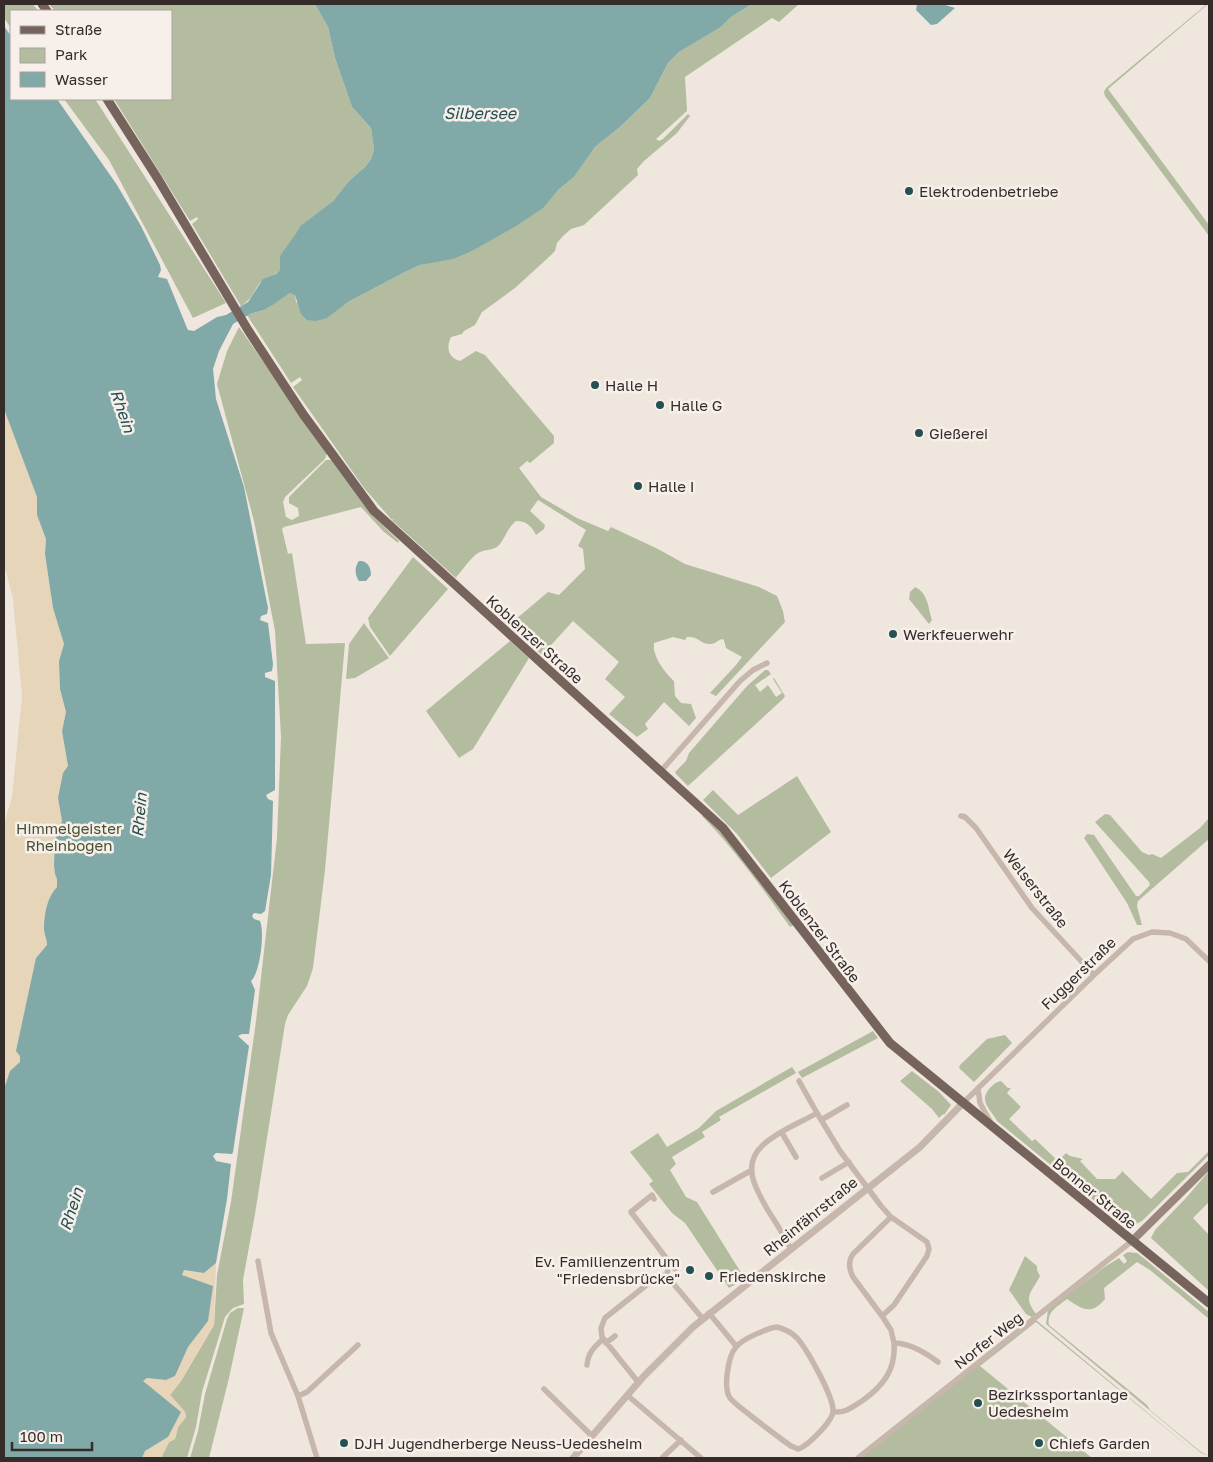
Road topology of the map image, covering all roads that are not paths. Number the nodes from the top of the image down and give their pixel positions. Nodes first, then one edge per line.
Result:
1 (108, 100) edge
2 (767, 663) dead end
3 (661, 771) junction
4 (961, 816) dead end
5 (1209, 961) edge
6 (1094, 975) junction
7 (799, 1081) dead end
8 (978, 1088) junction
9 (963, 1103) junction
10 (847, 1105) dead end
11 (817, 1113) junction
12 (821, 1120) junction
13 (995, 1129) junction
14 (782, 1133) junction
15 (796, 1156) dead end
16 (849, 1162) junction
17 (1209, 1165) edge
18 (752, 1170) junction
19 (822, 1178) dead end
20 (868, 1188) junction
21 (714, 1192) dead end
22 (654, 1199) dead end
23 (891, 1217) junction
24 (1132, 1241) junction
25 (791, 1249) junction
26 (258, 1261) dead end
27 (670, 1262) junction
28 (675, 1269) dead end
29 (667, 1276) junction
30 (1209, 1304) edge
31 (709, 1313) junction
32 (882, 1316) junction
33 (703, 1319) junction
34 (615, 1336) dead end
35 (605, 1341) junction
36 (894, 1343) junction
37 (358, 1345) dead end
38 (736, 1346) junction
39 (938, 1362) dead end
40 (587, 1365) dead end
41 (638, 1382) junction
42 (544, 1389) dead end
43 (627, 1395) junction
44 (298, 1396) junction
45 (834, 1412) junction
46 (592, 1436) junction
47 (681, 1440) junction
48 (317, 1458) edge
49 (573, 1458) edge
50 (662, 1458) edge
51 (701, 1458) edge
52 (858, 1458) edge

1 - 3 main road, Koblenzer Straße
2 - 3 street
3 - 9 main road, Koblenzer Straße
4 - 6 street, Welserstraße
5 - 6 street, Fuggerstraße
6 - 8 street, Fuggerstraße
7 - 11 street
8 - 9 street, Fuggerstraße
8 - 13 street
9 - 13 main road, Bonner Straße
9 - 20 street, Rheinfährstraße
10 - 12 street
11 - 12 street
11 - 14 street
12 - 16 street
13 - 24 main road, Bonner Straße
14 - 15 street
14 - 18 street
16 - 19 street
16 - 20 street
17 - 24 main road
18 - 21 street
18 - 25 street
20 - 23 street
20 - 25 street, Rheinfährstraße
22 - 27 street
23 - 32 street
23 - 32 street
24 - 30 main road, Bonner Straße
24 - 52 street, Norfer Weg
25 - 31 street, Rheinfährstraße
26 - 44 street
27 - 28 street
27 - 29 street
29 - 33 street
29 - 35 street
31 - 33 street, Rheinfährstraße
31 - 38 street
32 - 36 street
33 - 41 street, Rheinfährstraße
34 - 35 street
35 - 40 street
35 - 41 street
36 - 39 street
36 - 45 street
37 - 44 street
38 - 45 street
38 - 45 street
41 - 43 street, Rheinfährstraße
42 - 46 street
43 - 46 street, Rheinfährstraße
43 - 47 street
44 - 48 street
46 - 49 street, Rheinfährstraße
47 - 50 street
47 - 51 street

